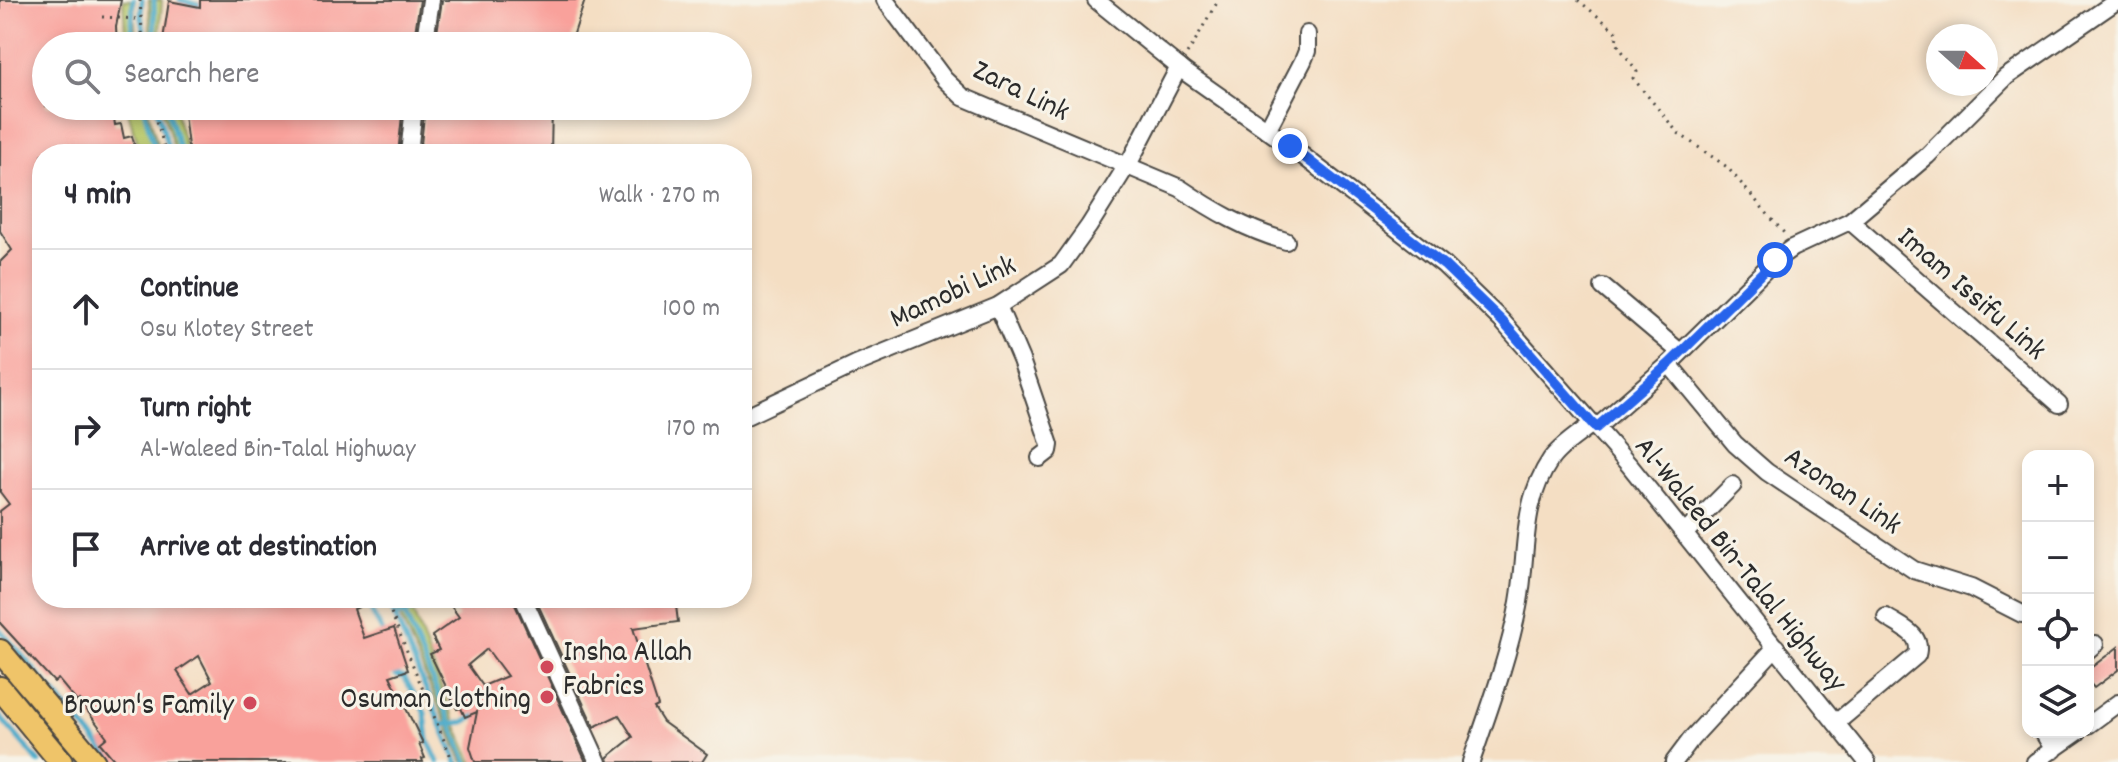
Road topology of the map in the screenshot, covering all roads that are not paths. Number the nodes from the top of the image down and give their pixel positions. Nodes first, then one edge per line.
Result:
1 (431, 0) edge
2 (885, 0) edge
3 (1096, 0) edge
4 (2118, 0) edge
5 (426, 32) edge
6 (1307, 34) dead end
7 (1179, 67) junction
8 (413, 120) edge
9 (1267, 130) junction
10 (410, 144) edge
11 (1125, 167) junction
12 (1850, 221) junction
13 (1286, 241) dead end
14 (1603, 287) dead end
15 (998, 306) junction
16 (1674, 358) junction
17 (2059, 404) dead end
18 (752, 413) edge
19 (1595, 426) junction
20 (1040, 458) dead end
21 (1733, 485) dead end
22 (1685, 533) junction
23 (528, 608) edge
24 (2022, 614) dead end
25 (1886, 617) dead end
26 (1776, 647) junction
27 (0, 651) edge
28 (0, 688) edge
29 (2118, 703) edge
30 (2094, 721) edge
31 (1836, 723) junction
32 (2047, 738) edge
33 (2070, 738) edge
34 (2054, 750) junction
35 (61, 762) edge
36 (94, 762) edge
37 (598, 762) edge
38 (1471, 762) edge
39 (1674, 762) edge
40 (1867, 762) edge
41 (2035, 762) edge

1 - 5 street
2 - 11 street, Zara Link
3 - 7 street, Al-Waleed Bin-Talal Highway
4 - 12 street
6 - 9 street
7 - 9 street, Al-Waleed Bin-Talal Highway
7 - 11 street, Mamobi Link
8 - 10 street
9 - 19 street, Al-Waleed Bin-Talal Highway
11 - 13 street, Zara Link
11 - 15 street, Mamobi Link
12 - 16 street
12 - 17 street, Imam Issifu Link
14 - 16 street, Azonan Link
15 - 18 street, Mamobi Link
15 - 20 street
16 - 19 street
16 - 24 street, Azonan Link
19 - 22 street, Al-Waleed Bin-Talal Highway
19 - 38 street
21 - 22 street
22 - 26 street, Al-Waleed Bin-Talal Highway
23 - 37 street
25 - 31 street
26 - 31 street, Al-Waleed Bin-Talal Highway
26 - 39 street
27 - 36 main road
28 - 35 main road
29 - 30 street
31 - 40 street, Al-Waleed Bin-Talal Highway
32 - 34 street
33 - 34 street
34 - 41 street

